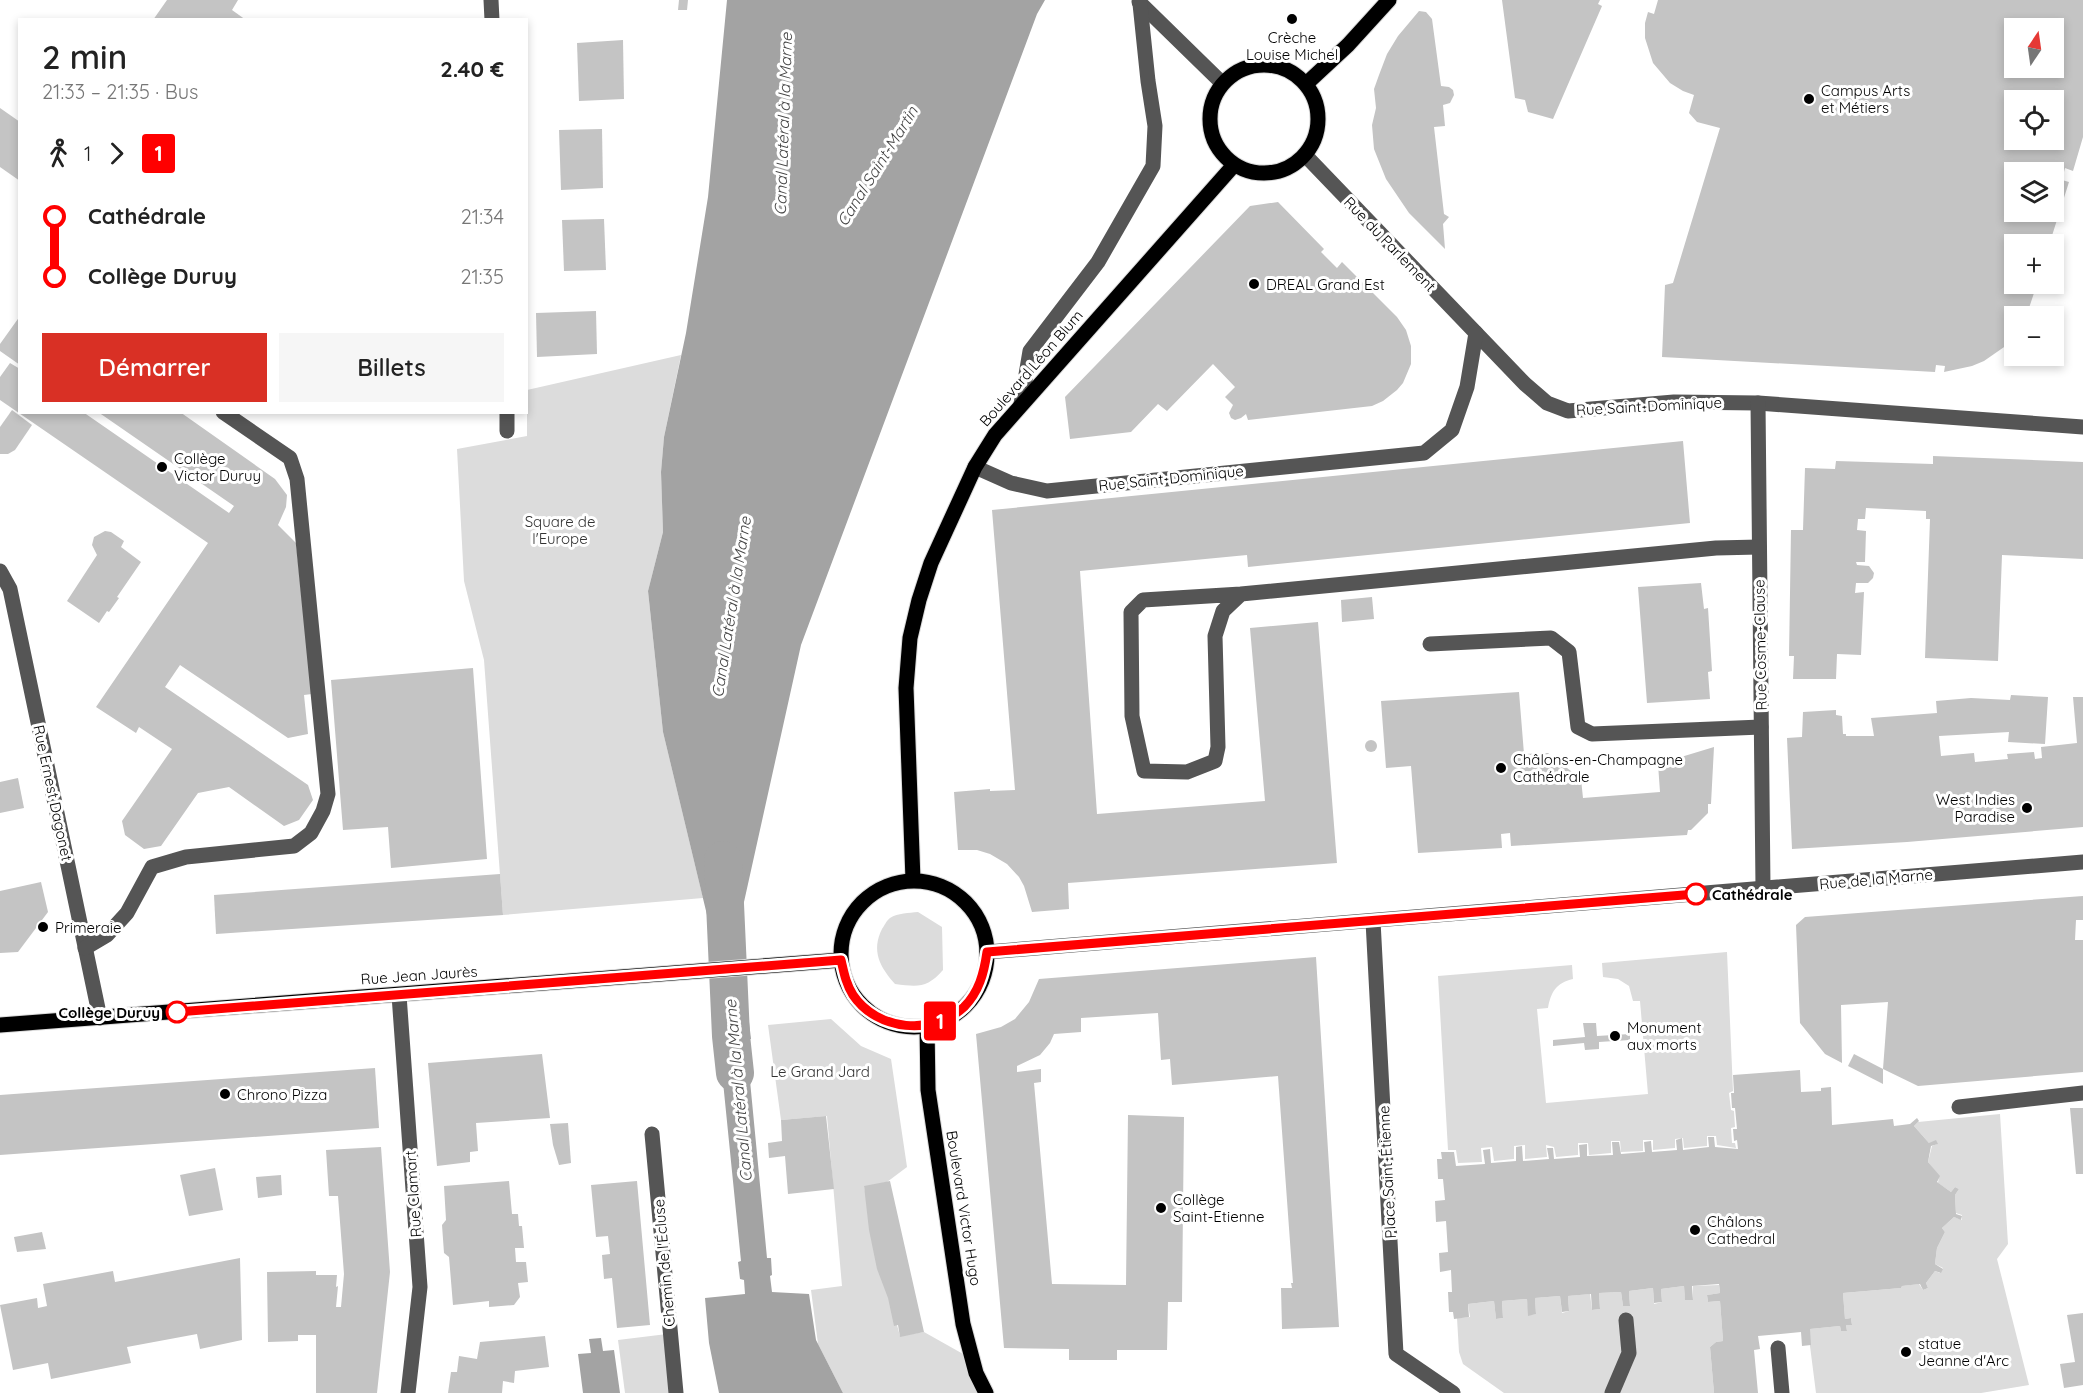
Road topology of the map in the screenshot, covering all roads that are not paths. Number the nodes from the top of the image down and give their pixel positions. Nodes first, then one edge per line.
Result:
1 (491, 0) edge
2 (1389, 0) edge
3 (1138, 2) edge
4 (492, 18) edge
5 (1222, 83) junction
6 (1306, 84) junction
7 (1305, 155) junction
8 (1234, 165) junction
9 (1476, 333) junction
10 (1758, 403) junction
11 (1021, 405) junction
12 (226, 414) edge
13 (507, 414) edge
14 (2083, 427) edge
15 (507, 432) dead end
16 (975, 467) junction
17 (1759, 547) junction
18 (0, 571) edge
19 (1241, 594) junction
20 (1430, 644) dead end
21 (1761, 727) junction
22 (2083, 862) edge
23 (914, 880) junction
24 (1763, 888) junction
25 (1373, 921) junction
26 (85, 948) junction
27 (987, 952) junction
28 (841, 960) junction
29 (399, 995) junction
30 (100, 1018) junction
31 (927, 1025) junction
32 (0, 1026) edge
33 (2083, 1093) edge
34 (1959, 1107) dead end
35 (652, 1134) dead end
36 (1626, 1320) dead end
37 (1778, 1348) dead end
38 (408, 1393) edge
39 (676, 1393) edge
40 (986, 1393) edge
41 (1453, 1393) edge
42 (1612, 1393) edge
43 (1782, 1393) edge

1 - 4 street
2 - 6 main road
3 - 5 street
3 - 11 street
5 - 6 main road
5 - 8 main road
6 - 7 main road
7 - 8 main road
7 - 9 street, Rue du Parlement
8 - 11 main road, Boulevard Léon Blum
9 - 10 street, Rue Saint-Dominique
9 - 16 street, Rue Saint-Dominique
10 - 14 street, Rue Saint-Dominique
10 - 17 street, Rue Cosme-Clause
11 - 16 main road, Boulevard Léon Blum
12 - 26 street
13 - 15 street
16 - 23 main road, Boulevard Léon Blum
17 - 19 street
17 - 21 street, Rue Cosme-Clause
18 - 26 street, Rue Ernest Dagonet
19 - 19 street
20 - 21 street
21 - 24 street, Rue Cosme-Clause
22 - 24 street, Rue de la Marne
23 - 27 main road
23 - 28 main road
24 - 25 street, Rue de la Marne
25 - 27 street, Rue de la Marne
25 - 41 street, Place Saint-Étienne
26 - 30 street, Rue Ernest Dagonet
27 - 31 main road
28 - 29 main road, Rue Jean Jaurès
28 - 31 main road
29 - 30 main road, Rue Jean Jaurès
29 - 38 street, Rue Clamart
30 - 32 main road, Rue Jean Jaurès
31 - 40 main road, Boulevard Victor Hugo
33 - 34 street
35 - 39 street, Chemin de l'Écluse
36 - 42 street
37 - 43 street

